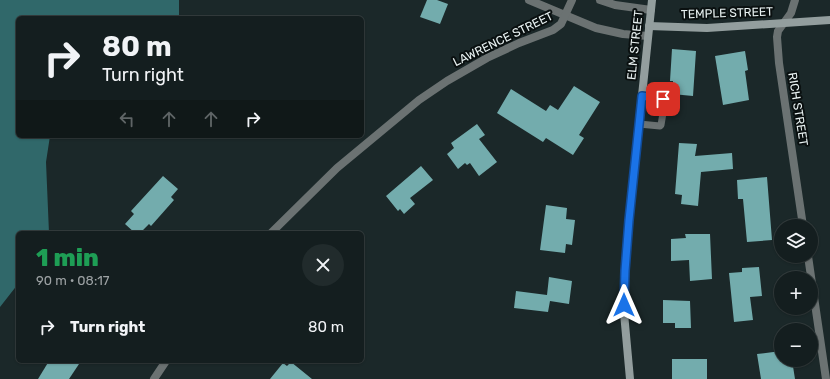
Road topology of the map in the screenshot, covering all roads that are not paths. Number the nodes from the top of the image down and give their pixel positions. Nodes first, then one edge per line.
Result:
1 (529, 0) edge
2 (572, 0) edge
3 (600, 0) edge
4 (652, 0) edge
5 (795, 0) edge
6 (651, 10) junction
7 (566, 16) junction
8 (830, 20) edge
9 (785, 22) junction
10 (649, 26) junction
11 (648, 36) junction
12 (642, 96) junction
13 (639, 124) junction
14 (802, 219) edge
15 (273, 231) edge
16 (809, 263) edge
17 (165, 363) edge
18 (154, 379) edge
19 (630, 379) edge
20 (826, 379) edge

1 - 7 street
2 - 7 street, LAWRENCE STREET
3 - 6 street
4 - 6 street, ELM STREET
5 - 9 street, RICH STREET
6 - 10 street, ELM STREET
7 - 11 street
7 - 15 street, LAWRENCE STREET
8 - 9 street, TEMPLE STREET
9 - 10 street, TEMPLE STREET
9 - 14 street, RICH STREET
10 - 11 street, ELM STREET
11 - 12 street, ELM STREET
12 - 13 street, ELM STREET
12 - 13 lane
13 - 19 street, ELM STREET
16 - 20 street
17 - 18 street

